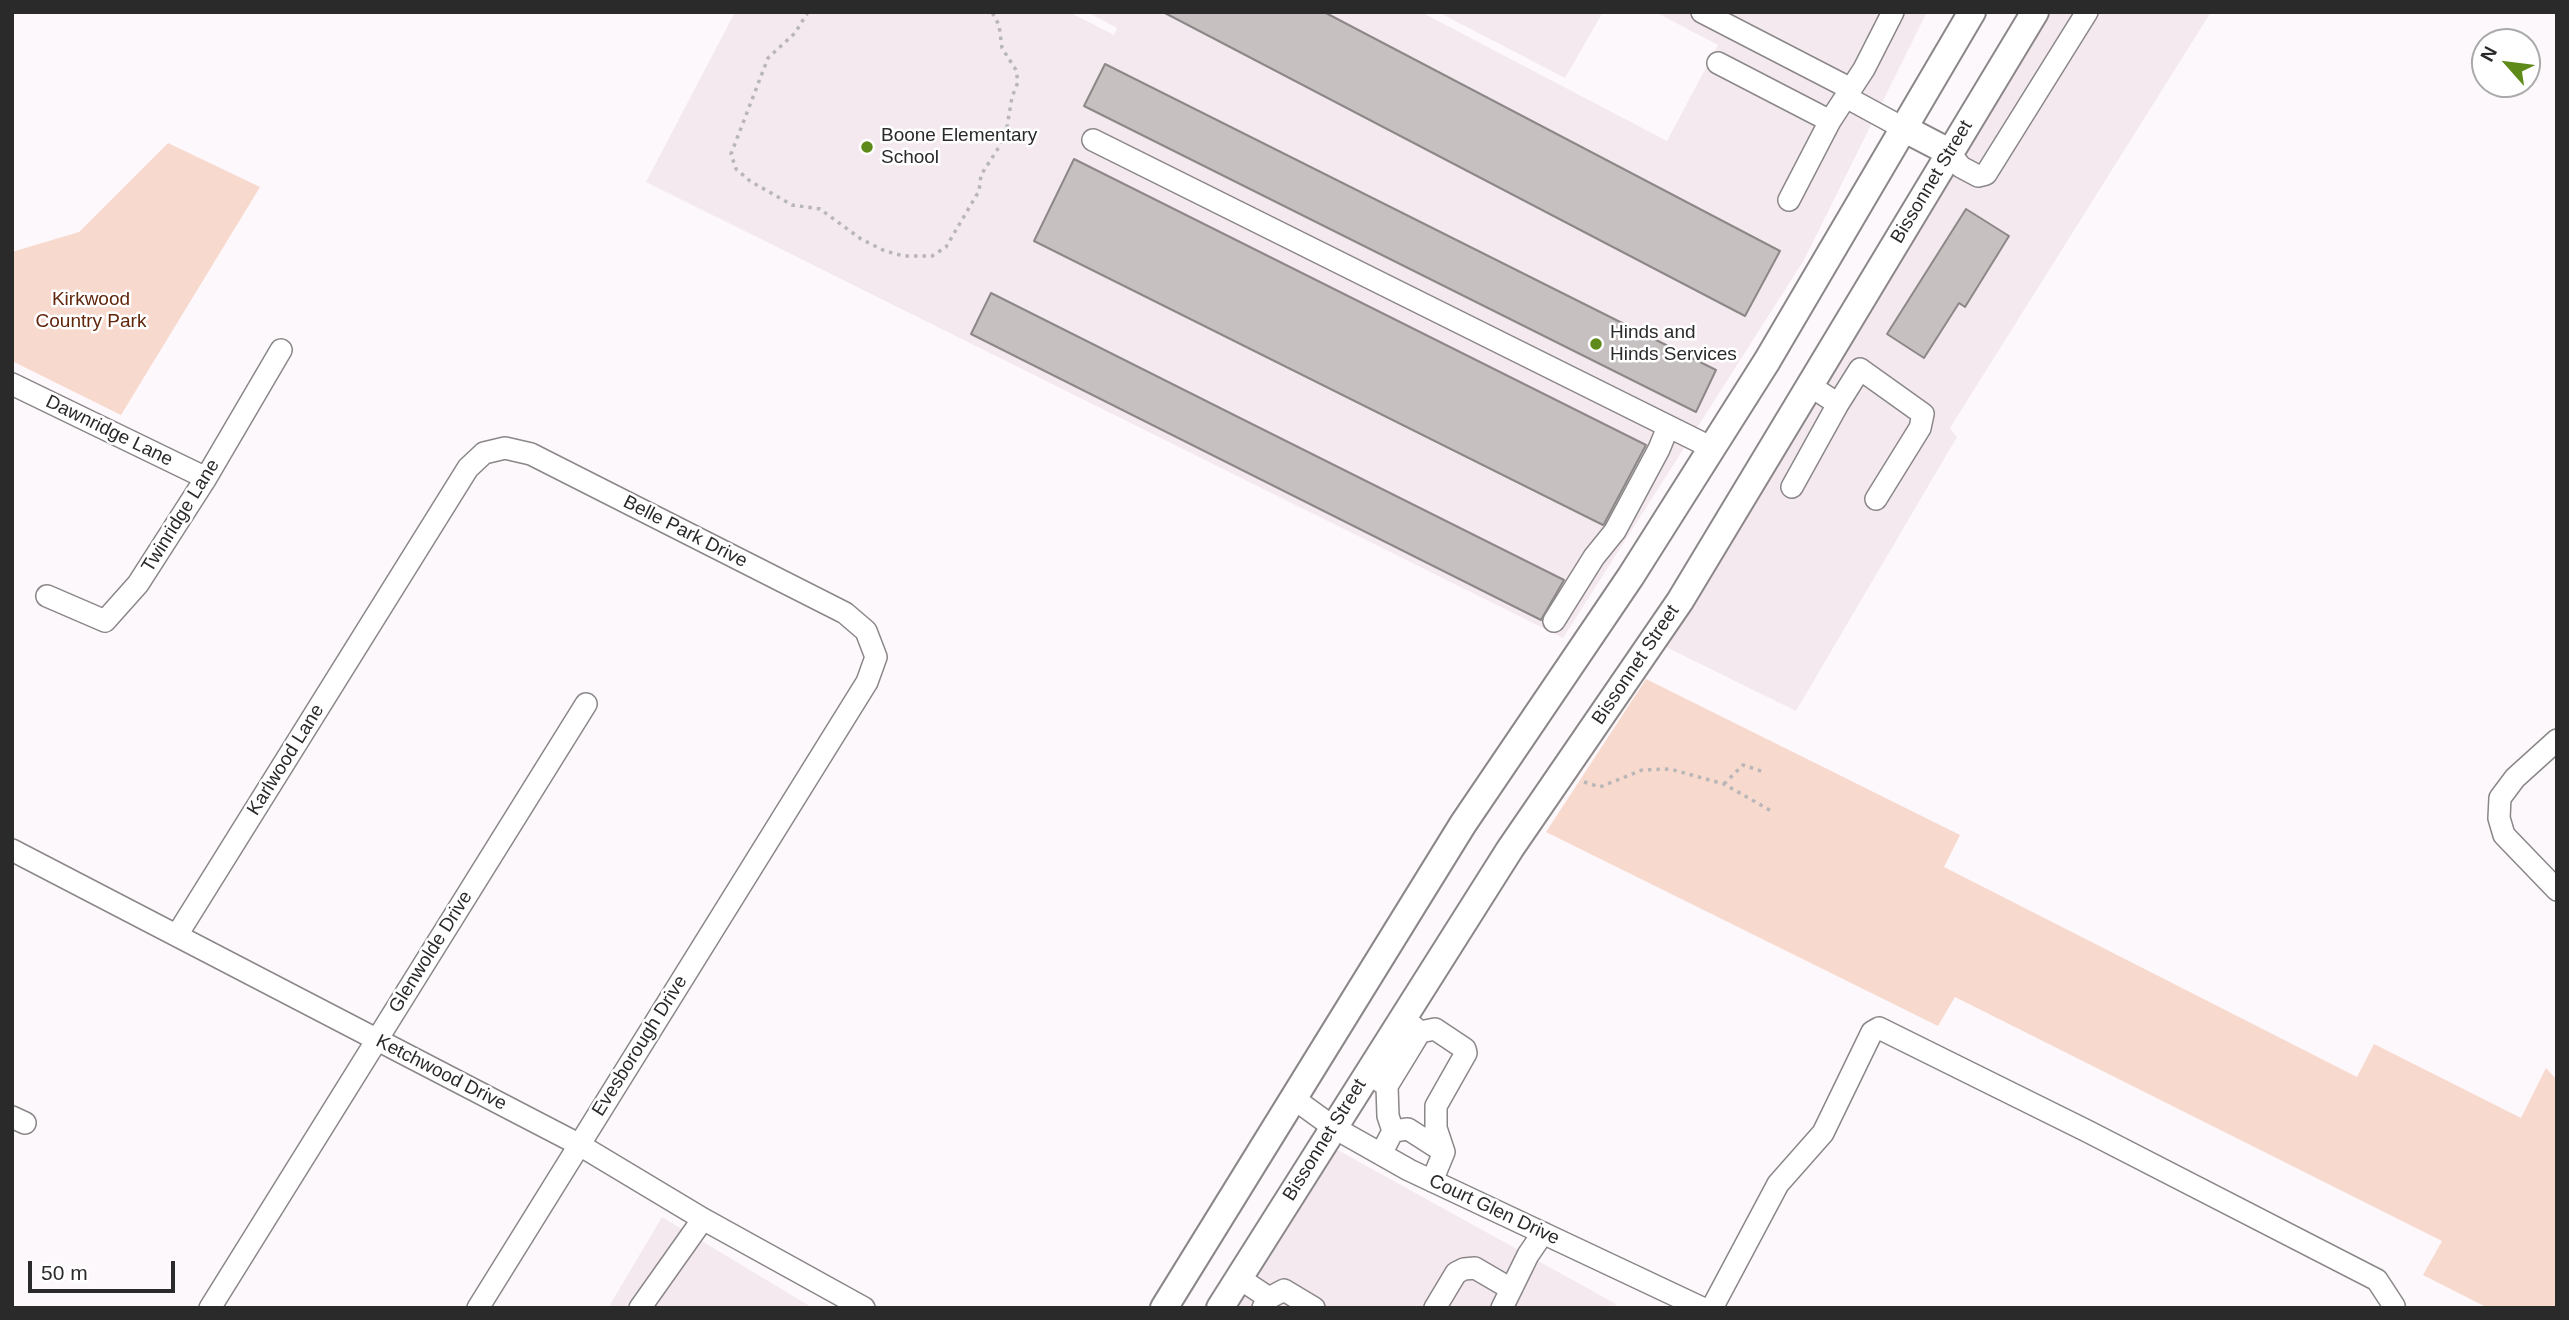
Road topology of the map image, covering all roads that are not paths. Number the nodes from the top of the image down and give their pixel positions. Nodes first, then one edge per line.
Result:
1 (1702, 12) edge
2 (1893, 12) edge
3 (1972, 12) edge
4 (2035, 12) edge
5 (2087, 12) edge
6 (1718, 63) dead end
7 (1849, 93) junction
8 (1830, 121) junction
9 (1903, 128) junction
10 (1093, 140) dead end
11 (1949, 152) junction
12 (1788, 200) dead end
13 (281, 349) dead end
14 (12, 384) edge
15 (1809, 385) junction
16 (1838, 404) junction
17 (1668, 426) junction
18 (1712, 448) junction
19 (206, 478) junction
20 (1792, 487) dead end
21 (1876, 499) dead end
22 (395, 585) joint
23 (47, 596) dead end
24 (1554, 621) dead end
25 (586, 704) dead end
26 (2556, 741) edge
27 (803, 785) joint
28 (12, 850) edge
29 (2557, 890) edge
30 (177, 935) junction
31 (1411, 1025) junction
32 (376, 1040) junction
33 (1377, 1079) junction
34 (1293, 1098) junction
35 (1333, 1127) junction
36 (1393, 1131) junction
37 (579, 1144) junction
38 (1444, 1152) junction
39 (1381, 1154) junction
40 (1432, 1181) junction
41 (703, 1219) junction
42 (1542, 1233) junction
43 (1239, 1278) junction
44 (1507, 1298) edge
45 (1266, 1303) edge
46 (210, 1308) edge
47 (478, 1308) edge
48 (640, 1308) edge
49 (864, 1308) edge
50 (1164, 1308) edge
51 (1220, 1308) edge
52 (1314, 1308) edge
53 (1435, 1308) edge
54 (1702, 1308) edge
55 (1712, 1308) edge
56 (2393, 1308) edge

1 - 7 street
2 - 7 street
3 - 9 main road
4 - 11 main road, Bissonnet Street
5 - 11 street
6 - 8 street
7 - 8 street
7 - 9 street
8 - 12 street
9 - 11 main road
9 - 18 main road
10 - 17 street
11 - 15 main road, Bissonnet Street
13 - 19 street, Twinridge Lane
14 - 19 street, Dawnridge Lane
15 - 16 street
15 - 31 main road, Bissonnet Street
16 - 20 street
16 - 21 street
17 - 18 street
17 - 24 street
18 - 34 main road
19 - 23 street, Twinridge Lane
22 - 27 street, Belle Park Drive
22 - 30 street, Karlwood Lane
25 - 32 street, Glenwolde Drive
26 - 29 street
27 - 37 street, Evesborough Drive
28 - 30 street, Ketchwood Drive
30 - 32 street, Ketchwood Drive
31 - 33 main road, Bissonnet Street
31 - 38 street
32 - 37 street, Ketchwood Drive
32 - 46 street, Glenwolde Drive
33 - 35 main road, Bissonnet Street
33 - 36 street
34 - 35 street, Court Glen Drive
34 - 50 main road
35 - 39 street, Court Glen Drive
35 - 43 main road, Bissonnet Street
36 - 38 street
36 - 39 street
37 - 41 street, Ketchwood Drive
37 - 47 street, Evesborough Drive
38 - 40 street
39 - 40 street, Court Glen Drive
40 - 42 street, Court Glen Drive
41 - 48 street
41 - 49 street, Ketchwood Drive
42 - 44 street
42 - 54 street, Court Glen Drive
43 - 45 street
43 - 51 main road, Bissonnet Street
44 - 53 street
45 - 52 street
55 - 56 street

